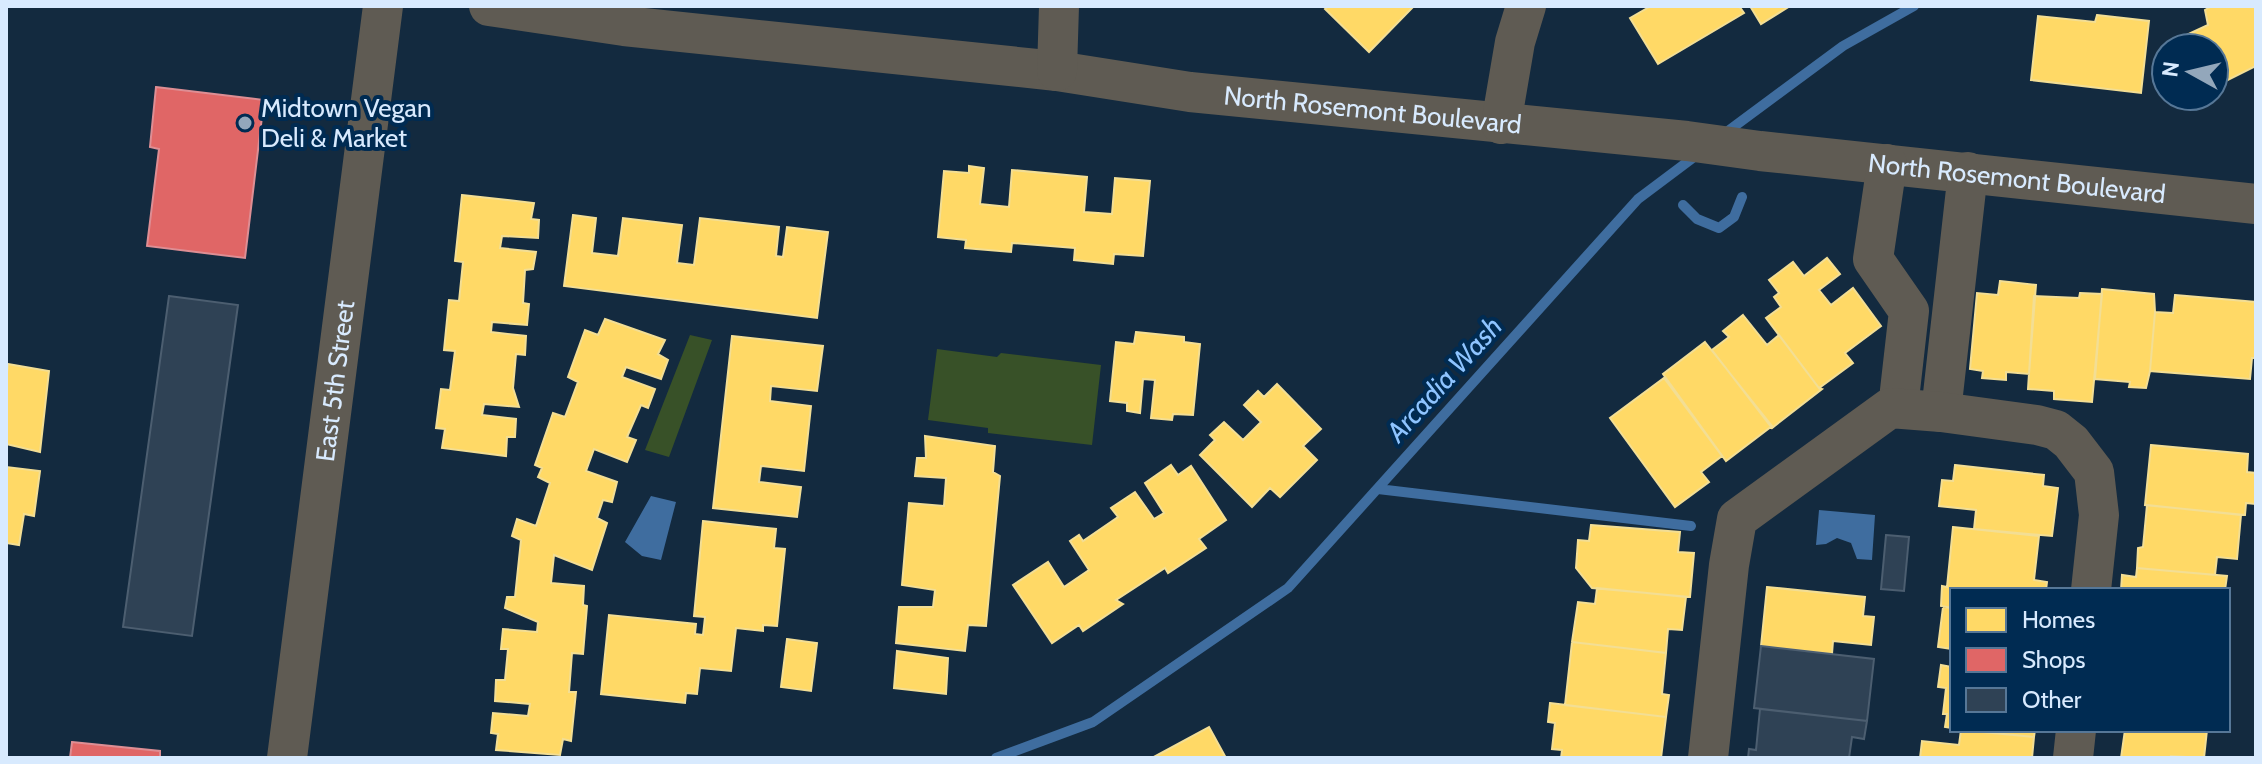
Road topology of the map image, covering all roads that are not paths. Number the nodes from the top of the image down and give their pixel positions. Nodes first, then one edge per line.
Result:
1 (383, 6) edge
2 (489, 6) edge
3 (1059, 6) edge
4 (1526, 6) edge
5 (1057, 71) junction
6 (1501, 124) junction
7 (1887, 164) junction
8 (1968, 172) junction
9 (2256, 204) edge
10 (1892, 287) junction
11 (1954, 296) junction
12 (1898, 408) junction
13 (1941, 412) junction
14 (2091, 588) edge
15 (2076, 732) edge
16 (287, 758) edge
17 (1708, 758) edge
18 (2073, 758) edge

1 - 16 street, East 5th Street
2 - 5 street, North Rosemont Boulevard
3 - 5 street
4 - 6 street
5 - 6 street, North Rosemont Boulevard
6 - 7 street, North Rosemont Boulevard
7 - 8 street, North Rosemont Boulevard
7 - 10 street
8 - 9 street, North Rosemont Boulevard
8 - 11 street
10 - 11 street
10 - 12 street
11 - 13 street
12 - 13 street
12 - 17 street
13 - 14 street
15 - 18 street

